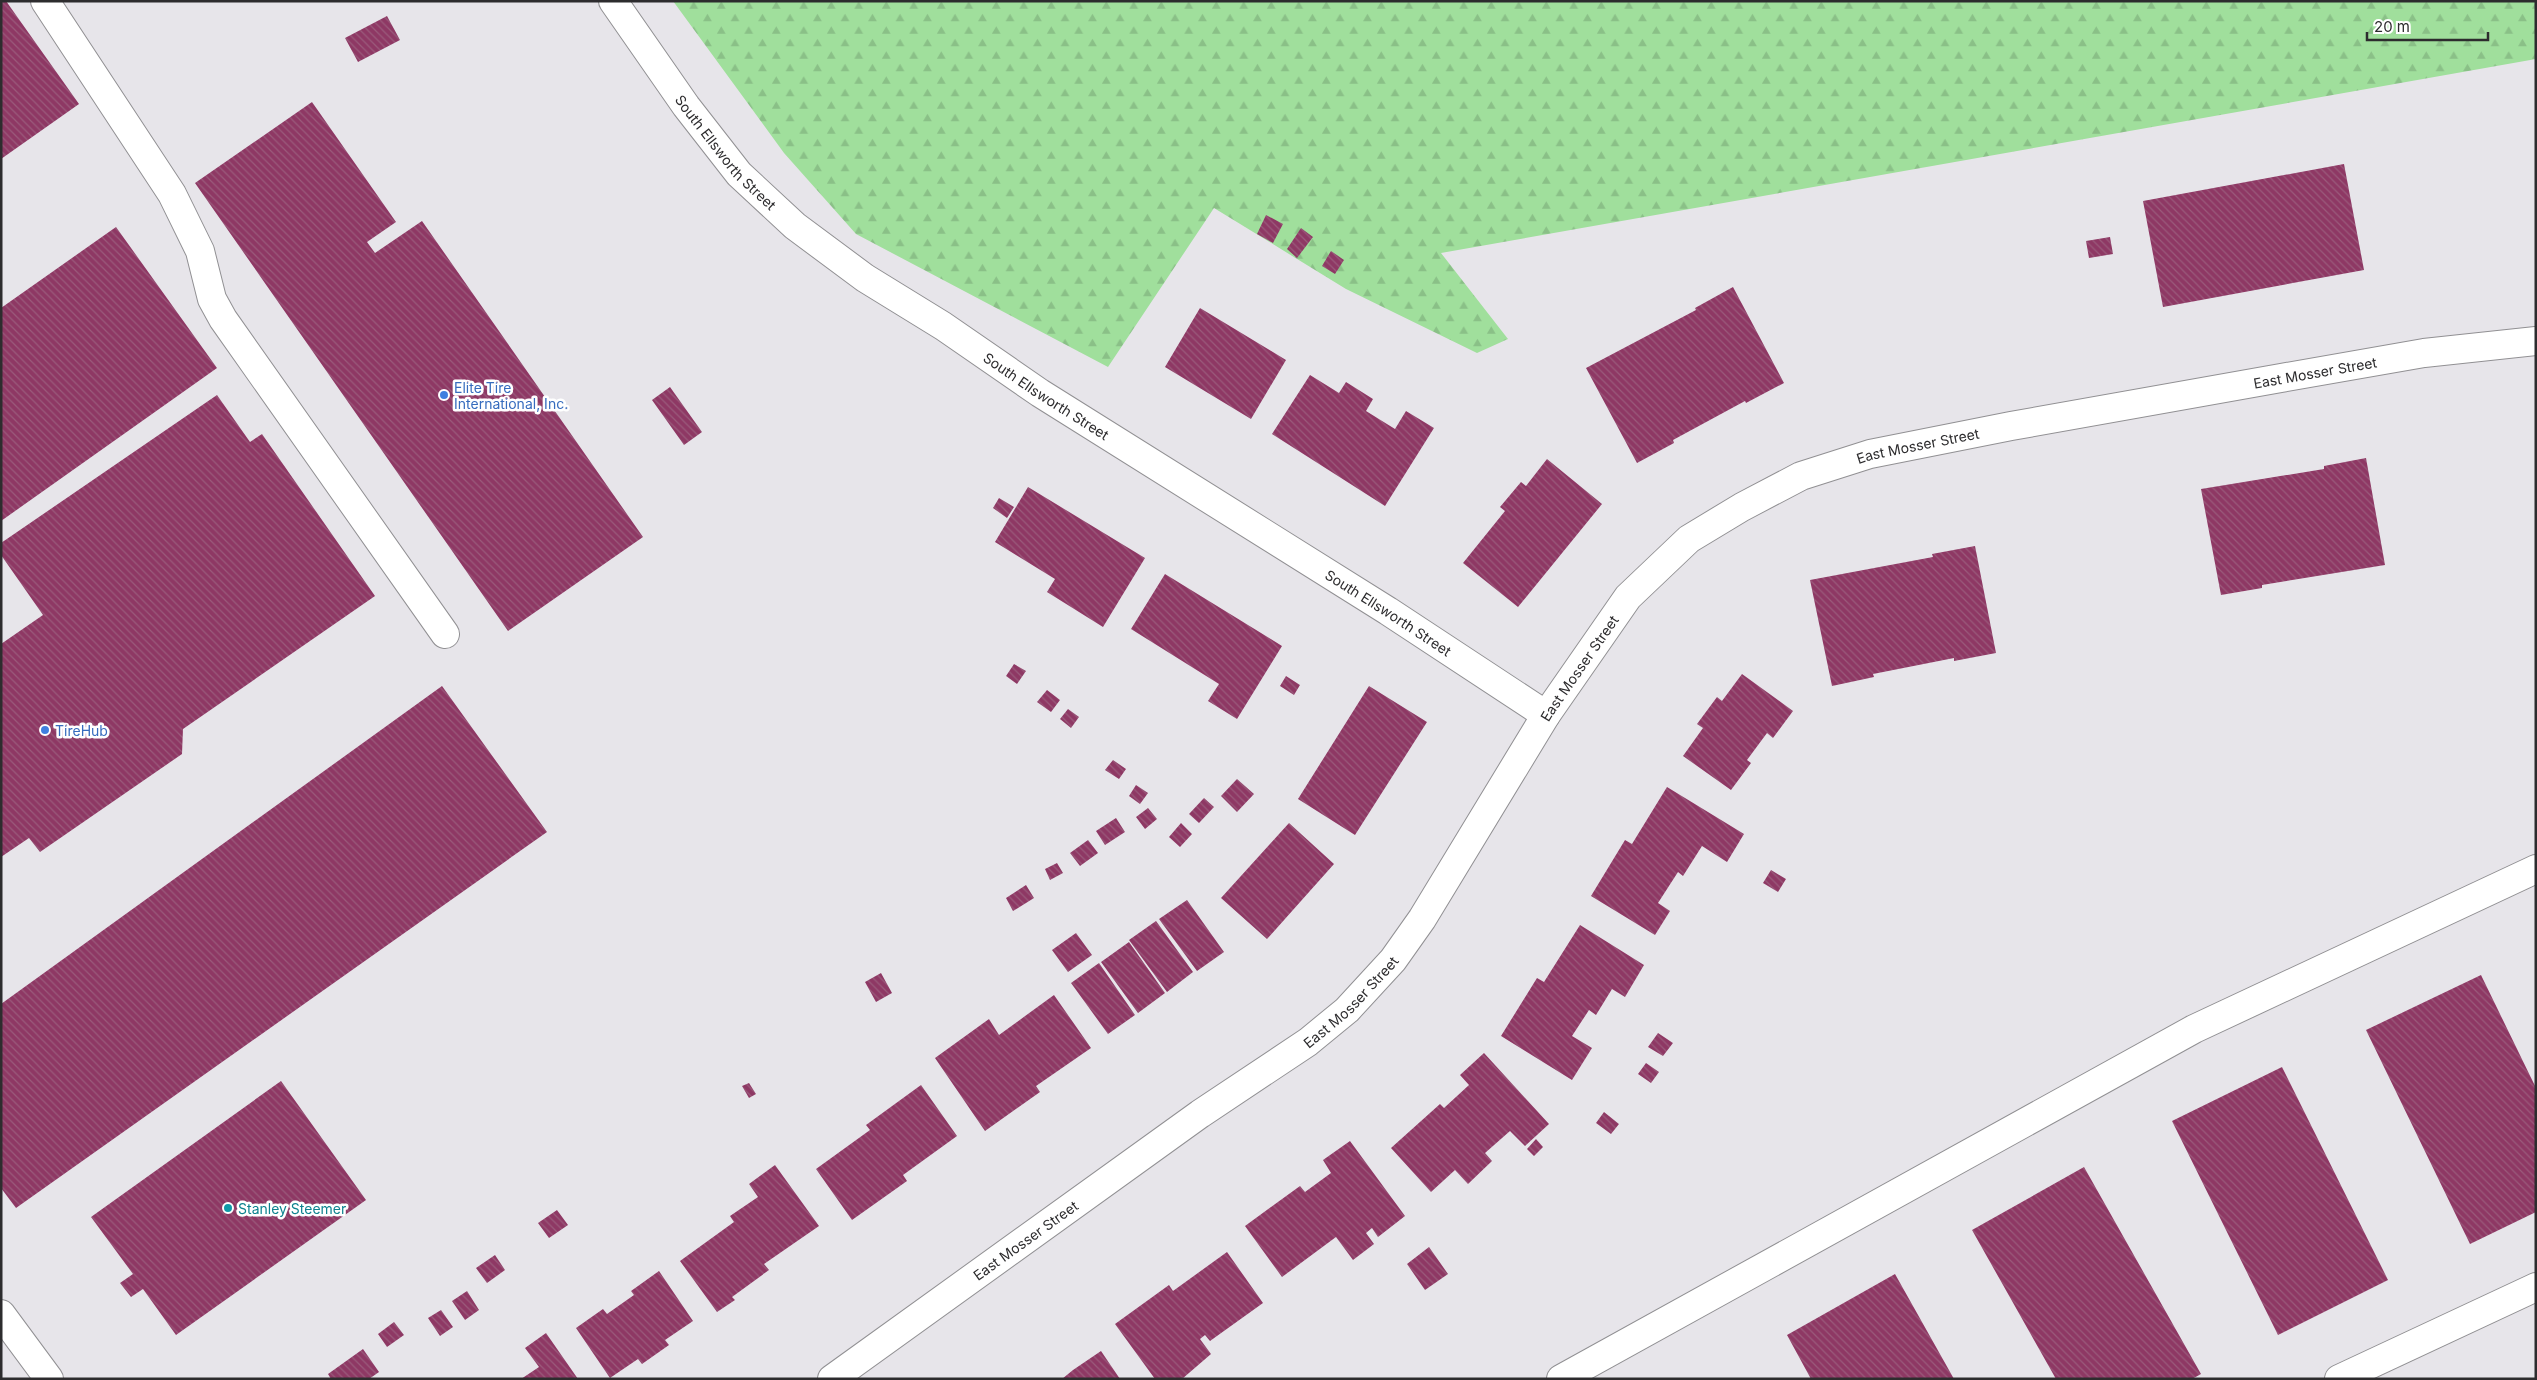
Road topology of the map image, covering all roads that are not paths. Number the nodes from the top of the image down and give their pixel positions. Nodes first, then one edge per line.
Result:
1 (45, 1) edge
2 (614, 1) edge
3 (2536, 341) edge
4 (445, 634) dead end
5 (1546, 715) junction
6 (2536, 869) edge
7 (2536, 1287) edge
8 (1, 1314) edge
9 (49, 1379) edge
10 (832, 1379) edge
11 (1561, 1379) edge
12 (2339, 1379) edge

1 - 4 street
2 - 5 street, South Ellsworth Street
3 - 5 street, East Mosser Street
5 - 10 street, East Mosser Street
6 - 11 street
7 - 12 street
8 - 9 street

